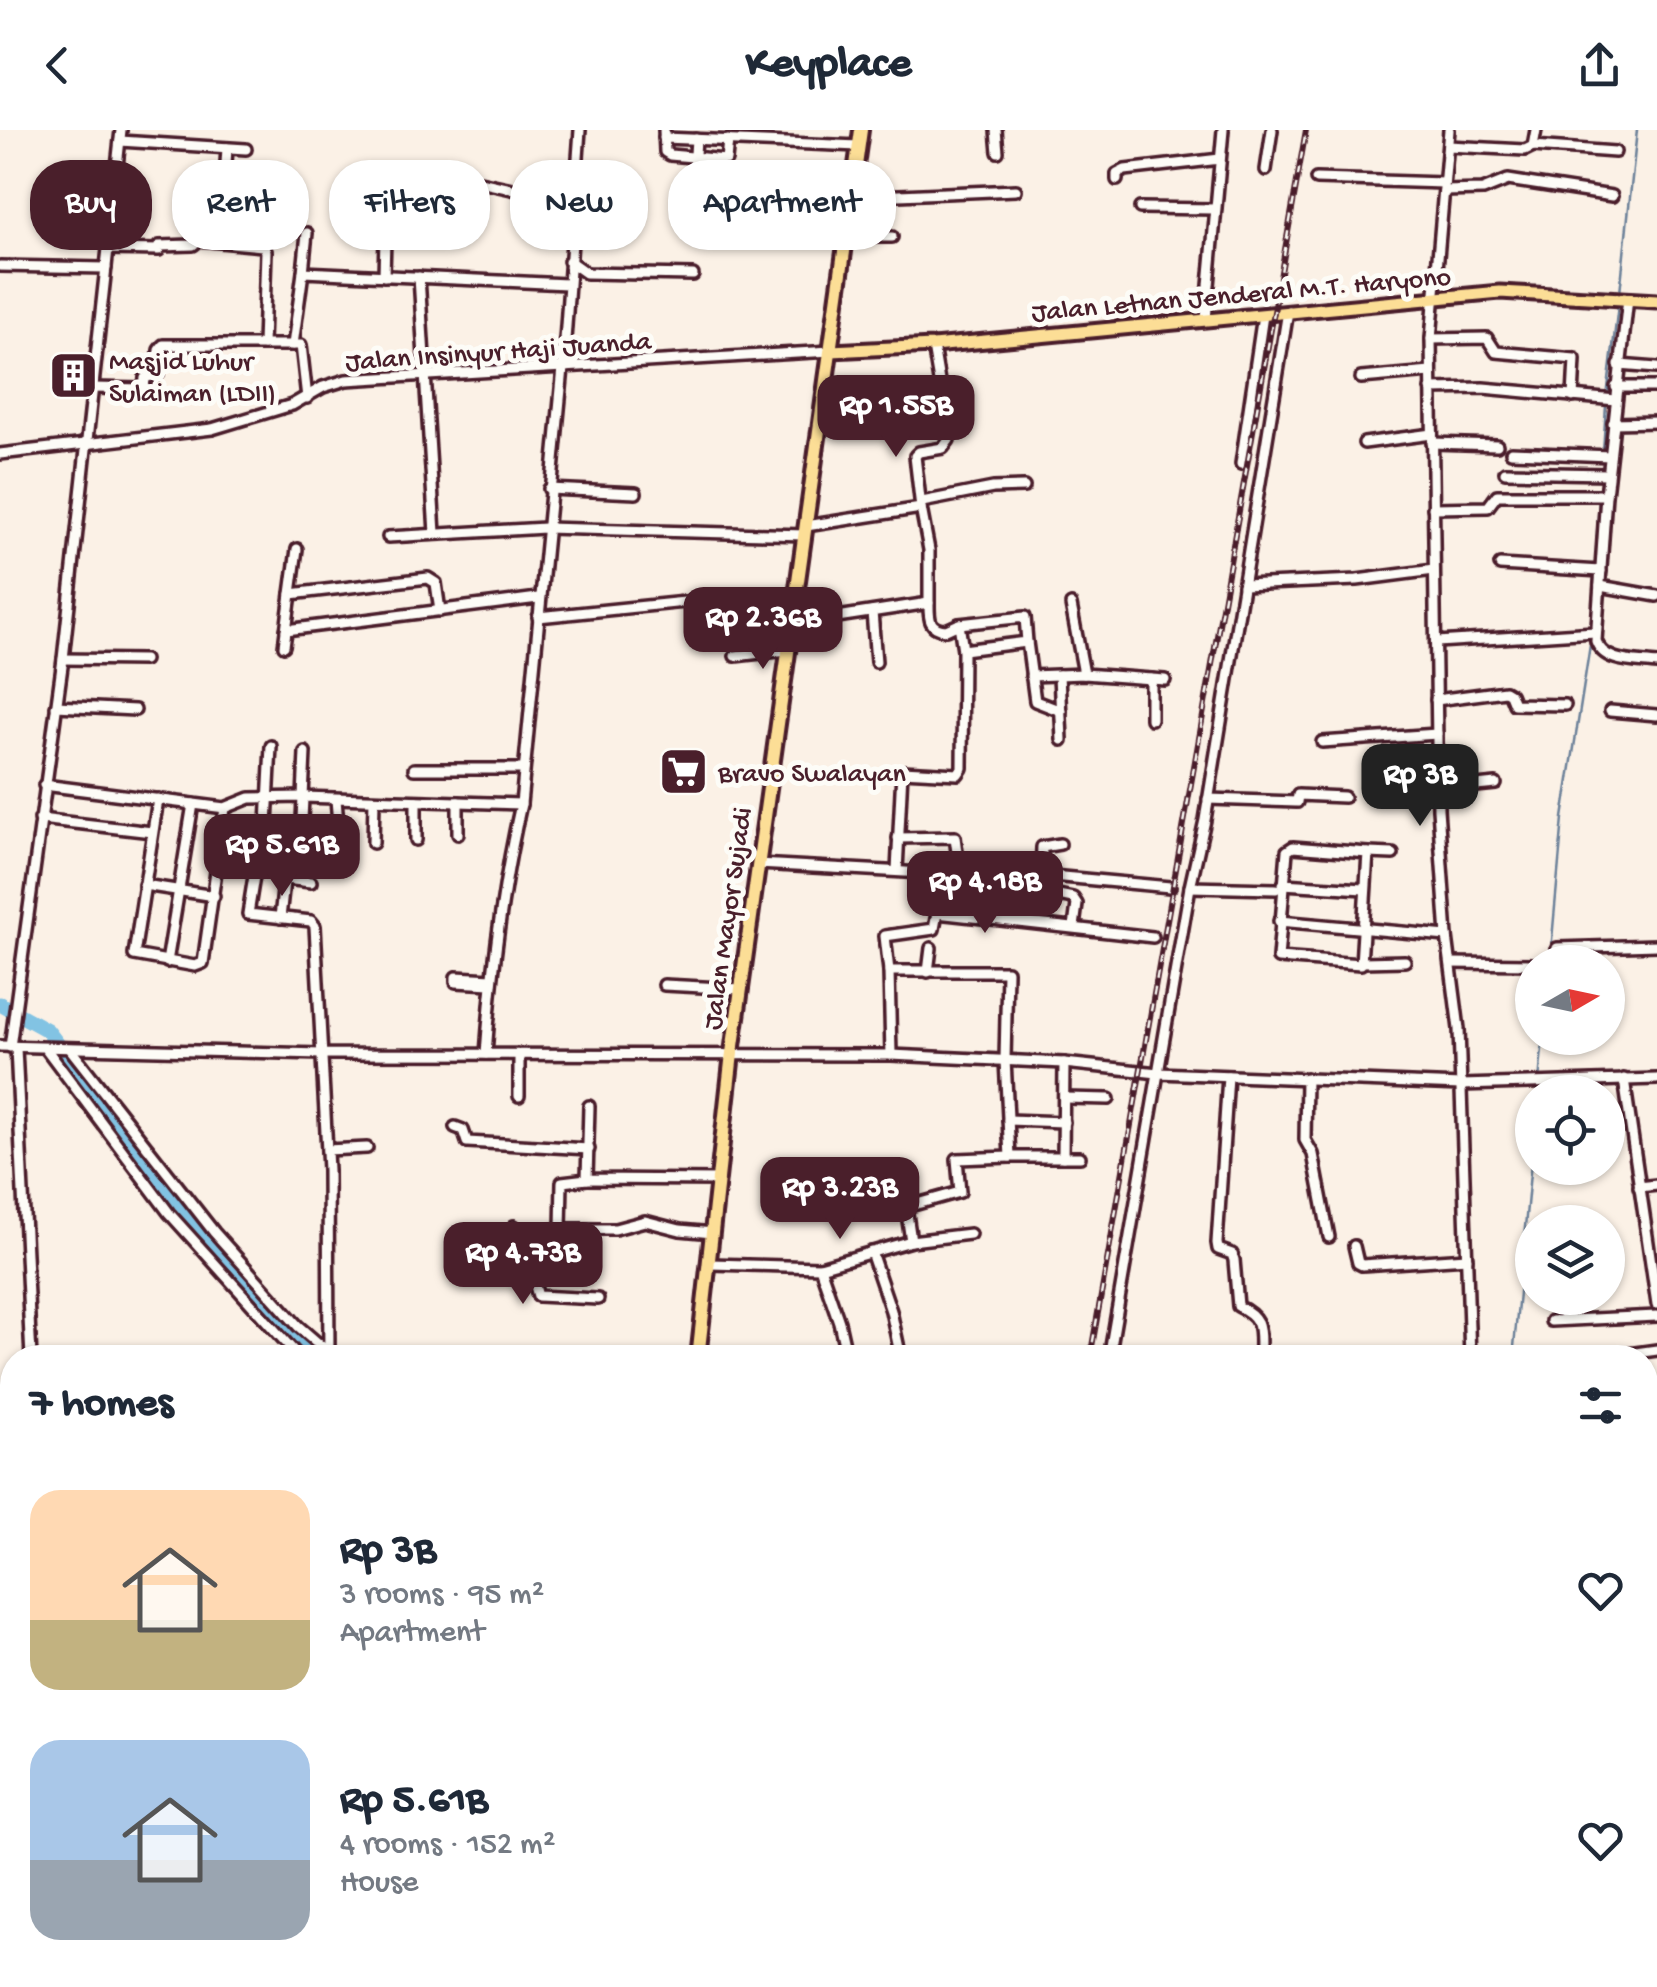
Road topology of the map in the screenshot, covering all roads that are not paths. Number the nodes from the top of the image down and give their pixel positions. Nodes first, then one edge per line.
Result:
1 (580, 130) edge
2 (860, 130) edge
3 (996, 130) edge
4 (1222, 130) edge
5 (1272, 130) edge
6 (1449, 130) edge
7 (1536, 130) edge
8 (664, 134) edge
9 (121, 136) edge
10 (696, 139) junction
11 (728, 140) junction
12 (858, 146) junction
13 (1448, 146) junction
14 (1533, 146) junction
15 (226, 148) junction
16 (246, 149) dead end
17 (998, 152) dead end
18 (1615, 152) dead end
19 (694, 157) junction
20 (1220, 158) junction
21 (226, 160) edge
22 (578, 160) edge
23 (694, 160) edge
24 (856, 160) edge
25 (1266, 170) dead end
26 (1316, 179) dead end
27 (1117, 180) dead end
28 (1444, 187) junction
29 (1016, 190) dead end
30 (896, 195) edge
31 (1612, 196) dead end
32 (1140, 208) dead end
33 (1216, 210) junction
34 (108, 250) edge
35 (152, 250) edge
36 (306, 250) edge
37 (385, 250) edge
38 (570, 250) edge
39 (844, 250) edge
40 (569, 261) junction
41 (0, 266) edge
42 (106, 268) junction
43 (303, 272) junction
44 (693, 274) dead end
45 (384, 276) junction
46 (419, 278) junction
47 (567, 284) junction
48 (1623, 298) junction
49 (1432, 299) junction
50 (1657, 301) edge
51 (1288, 312) junction
52 (1263, 315) junction
53 (1206, 319) junction
54 (1431, 338) junction
55 (262, 345) junction
56 (293, 345) junction
57 (933, 346) junction
58 (831, 351) junction
59 (1618, 366) junction
60 (563, 368) junction
61 (1657, 368) edge
62 (1431, 372) junction
63 (422, 376) junction
64 (1362, 378) dead end
65 (1616, 386) junction
66 (1657, 387) edge
67 (92, 388) junction
68 (1431, 389) junction
69 (1573, 397) junction
70 (308, 398) junction
71 (1610, 400) junction
72 (822, 412) junction
73 (870, 412) dead end
74 (1657, 422) edge
75 (1613, 423) junction
76 (1432, 438) junction
77 (1364, 442) dead end
78 (1496, 445) dead end
79 (84, 446) junction
80 (1511, 452) dead end
81 (0, 454) edge
82 (1603, 455) junction
83 (1241, 464) dead end
84 (1505, 472) dead end
85 (1601, 473) junction
86 (1024, 488) dead end
87 (549, 490) junction
88 (636, 493) dead end
89 (1600, 494) junction
90 (922, 505) junction
91 (1433, 508) junction
92 (545, 528) junction
93 (805, 531) junction
94 (435, 533) junction
95 (388, 537) dead end
96 (298, 549) dead end
97 (1500, 565) dead end
98 (1434, 570) junction
99 (1601, 570) junction
100 (1243, 584) junction
101 (1600, 586) junction
102 (291, 594) junction
103 (795, 596) junction
104 (1657, 596) edge
105 (538, 598) junction
106 (929, 603) junction
107 (1071, 605) dead end
108 (440, 611) junction
109 (872, 612) junction
110 (538, 617) junction
111 (791, 624) junction
112 (960, 624) junction
113 (286, 630) junction
114 (1592, 632) junction
115 (1027, 642) junction
116 (1436, 642) junction
117 (284, 646) dead end
118 (788, 650) junction
119 (963, 650) junction
120 (734, 656) dead end
121 (63, 660) junction
122 (144, 660) dead end
123 (876, 662) dead end
124 (1657, 664) edge
125 (1084, 674) junction
126 (1059, 675) junction
127 (1031, 676) junction
128 (1151, 679) junction
129 (1165, 680) dead end
130 (1436, 700) junction
131 (1564, 704) dead end
132 (56, 706) junction
133 (135, 710) dead end
134 (1060, 710) junction
135 (1610, 711) dead end
136 (1657, 715) edge
137 (1151, 719) dead end
138 (1437, 734) junction
139 (1062, 740) dead end
140 (1322, 742) dead end
141 (272, 746) dead end
142 (305, 752) dead end
143 (414, 769) dead end
144 (524, 769) junction
145 (1496, 784) dead end
146 (44, 785) junction
147 (1438, 790) junction
148 (1344, 796) dead end
149 (303, 798) junction
150 (336, 798) junction
151 (1208, 798) junction
152 (158, 799) junction
153 (269, 800) junction
154 (374, 800) junction
155 (416, 801) junction
156 (458, 802) junction
157 (193, 804) junction
158 (521, 804) junction
159 (225, 808) junction
160 (40, 819) junction
161 (152, 832) junction
162 (458, 834) dead end
163 (898, 838) junction
164 (416, 840) dead end
165 (319, 842) dead end
166 (301, 843) junction
167 (373, 843) dead end
168 (266, 844) junction
169 (288, 844) junction
170 (1060, 844) dead end
171 (340, 849) dead end
172 (1368, 853) junction
173 (1393, 854) dead end
174 (758, 864) junction
175 (897, 871) junction
176 (935, 874) junction
177 (1041, 875) junction
178 (960, 876) junction
179 (285, 880) junction
180 (311, 882) dead end
181 (144, 885) junction
182 (1280, 886) junction
183 (1170, 887) dead end
184 (1190, 887) junction
185 (1364, 889) junction
186 (178, 890) junction
187 (1040, 892) junction
188 (214, 896) junction
189 (937, 913) junction
190 (280, 918) junction
191 (1279, 921) junction
192 (1074, 927) junction
193 (1364, 930) junction
194 (1447, 936) junction
195 (1153, 937) dead end
196 (1657, 944) edge
197 (1625, 945) edge
198 (931, 948) dead end
199 (167, 962) junction
200 (1363, 962) junction
201 (1406, 962) dead end
202 (1450, 963) junction
203 (1515, 964) edge
204 (889, 972) junction
205 (928, 972) junction
206 (664, 985) dead end
207 (741, 989) junction
208 (9, 1047) edge
209 (49, 1050) junction
210 (70, 1050) junction
211 (732, 1053) junction
212 (322, 1054) junction
213 (486, 1054) junction
214 (519, 1055) junction
215 (891, 1055) junction
216 (1004, 1060) junction
217 (1064, 1063) junction
218 (1158, 1073) junction
219 (1228, 1076) junction
220 (1306, 1078) junction
221 (1625, 1079) edge
222 (1657, 1079) edge
223 (1515, 1082) edge
224 (1461, 1085) junction
225 (1625, 1086) edge
226 (520, 1096) dead end
227 (1065, 1098) junction
228 (1108, 1099) dead end
229 (589, 1106) dead end
230 (1008, 1120) junction
231 (1064, 1122) junction
232 (454, 1127) dead end
233 (367, 1148) dead end
234 (589, 1149) junction
235 (327, 1150) junction
236 (1010, 1156) junction
237 (1063, 1157) junction
238 (1080, 1157) dead end
239 (587, 1179) junction
240 (718, 1180) junction
241 (1657, 1184) edge
242 (1639, 1186) junction
243 (1657, 1218) edge
244 (1645, 1220) junction
245 (514, 1226) dead end
246 (561, 1229) junction
247 (536, 1231) junction
248 (713, 1233) junction
249 (970, 1234) dead end
250 (1330, 1236) dead end
251 (911, 1241) junction
252 (1354, 1246) dead end
253 (871, 1252) junction
254 (1467, 1258) junction
255 (710, 1264) junction
256 (1654, 1265) edge
257 (820, 1268) junction
258 (598, 1299) dead end
259 (1657, 1304) edge
260 (1657, 1316) edge
261 (1552, 1321) dead end
262 (29, 1345) edge
263 (288, 1345) edge
264 (318, 1345) edge
265 (330, 1345) edge
266 (700, 1345) edge
267 (844, 1345) edge
268 (897, 1345) edge
269 (1110, 1345) edge
270 (1259, 1345) edge
271 (1470, 1345) edge

1 - 22 street
2 - 12 highway, Jalan Mayor Sujadi
3 - 17 street
4 - 20 street
5 - 25 street
6 - 13 street
7 - 14 street
8 - 10 street
8 - 19 street
9 - 15 street
10 - 11 street
10 - 19 street
11 - 12 street
11 - 19 street
12 - 24 highway, Jalan Mayor Sujadi
13 - 14 street
13 - 28 street
14 - 18 street
15 - 16 street
15 - 21 street
19 - 23 street
20 - 27 street
20 - 33 street
26 - 28 street
28 - 31 street
28 - 49 street
29 - 30 street
32 - 33 street
33 - 53 street
34 - 42 street
35 - 55 street
36 - 43 street
37 - 45 street
38 - 40 street
39 - 58 highway, Jalan Mayor Sujadi
40 - 44 street
40 - 47 street
41 - 42 street
42 - 67 street
43 - 45 street
43 - 56 street
45 - 46 street
46 - 47 street
46 - 63 street
47 - 60 street
48 - 49 main road, Jalan Letnan Jenderal M.T. Haryono
48 - 50 main road, Jalan Letnan Jenderal M.T. Haryono
48 - 59 street
49 - 51 main road, Jalan Letnan Jenderal M.T. Haryono
49 - 54 street
51 - 52 main road, Jalan Letnan Jenderal M.T. Haryono
51 - 100 street
52 - 53 main road, Jalan Letnan Jenderal M.T. Haryono
52 - 83 street
53 - 57 main road, Jalan Letnan Jenderal M.T. Haryono
54 - 62 street
54 - 69 street
55 - 56 street
55 - 67 street
56 - 70 street
57 - 58 main road, Jalan Letnan Jenderal M.T. Haryono
57 - 90 street
58 - 60 street, Jalan Insinyur Haji Juanda
58 - 72 highway, Jalan Mayor Sujadi
59 - 61 street
59 - 65 street
60 - 63 street, Jalan Insinyur Haji Juanda
60 - 87 street
62 - 64 street
62 - 68 street
63 - 70 street, Jalan Insinyur Haji Juanda
63 - 94 street
65 - 66 street
65 - 71 street
67 - 79 street
68 - 69 street
68 - 76 street
69 - 71 street
70 - 79 street, Jalan Insinyur Haji Juanda
71 - 75 street
72 - 73 street
72 - 93 highway, Jalan Mayor Sujadi
74 - 75 street
75 - 82 street
76 - 77 street
76 - 78 street
76 - 91 street
79 - 81 street, Jalan Insinyur Haji Juanda
79 - 121 street
80 - 82 street
82 - 85 street
84 - 85 street
85 - 89 street
86 - 90 street
87 - 88 street
87 - 92 street
89 - 91 street
89 - 99 street
90 - 93 street
90 - 106 street
91 - 98 street
92 - 93 street
92 - 94 street
92 - 105 street
93 - 103 highway, Jalan Mayor Sujadi
94 - 95 street
96 - 102 street
97 - 99 street
98 - 100 street
98 - 116 street
99 - 101 street
100 - 151 street
101 - 104 street
101 - 114 street
102 - 108 street
102 - 113 street
103 - 110 street
103 - 111 highway, Jalan Mayor Sujadi
105 - 108 street
105 - 110 street
106 - 109 street
106 - 112 street
107 - 125 street
108 - 113 street
109 - 111 street
109 - 123 street
110 - 144 street
111 - 118 highway, Jalan Mayor Sujadi
112 - 115 street
112 - 119 street
113 - 117 street
114 - 116 street
114 - 124 street
115 - 119 street
115 - 127 street
116 - 130 street
118 - 120 street
118 - 174 highway, Jalan Mayor Sujadi
119 - 163 street
121 - 122 street
121 - 132 street
125 - 126 street
125 - 128 street
126 - 127 street
126 - 134 street
127 - 134 street
128 - 129 street
128 - 137 street
130 - 131 street
130 - 138 street
132 - 133 street
132 - 146 street
134 - 139 street
135 - 136 street
138 - 140 street
138 - 147 street
141 - 153 street
142 - 149 street
143 - 144 street
144 - 158 street
145 - 147 street
146 - 152 street
146 - 160 street
147 - 194 street
148 - 151 street
149 - 150 street
149 - 153 street
149 - 166 street
150 - 154 street
150 - 171 street
151 - 184 street
152 - 157 street
152 - 161 street
153 - 159 street
153 - 168 street
154 - 155 street
154 - 167 street
155 - 156 street
155 - 164 street
156 - 158 street
156 - 162 street
157 - 159 street
157 - 186 street
158 - 213 street
159 - 188 street
160 - 161 street
160 - 208 street
161 - 181 street
163 - 175 street
163 - 178 street
165 - 166 street
166 - 169 street
168 - 169 street
168 - 190 street
169 - 179 street
170 - 177 street
172 - 173 street
172 - 182 street
172 - 185 street
174 - 175 street
174 - 207 highway, Jalan Mayor Sujadi
175 - 176 street
176 - 178 street
176 - 189 street
177 - 183 street
177 - 187 street
178 - 187 street
179 - 180 street
179 - 190 street
181 - 186 street
181 - 199 street
182 - 184 street
182 - 185 street
182 - 191 street
184 - 218 street
185 - 193 street
186 - 188 street
186 - 199 street
187 - 192 street
188 - 199 street
189 - 192 street
189 - 204 street
190 - 212 street
191 - 193 street
191 - 200 street
192 - 195 street
193 - 194 street
193 - 200 street
194 - 202 street
196 - 197 street
198 - 205 street
200 - 201 street
202 - 203 street
202 - 224 street
204 - 205 street
204 - 215 street
205 - 216 street
206 - 207 street
207 - 211 highway, Jalan Mayor Sujadi
208 - 209 street
208 - 262 street
209 - 210 street
209 - 263 street
210 - 212 street
210 - 264 street
211 - 214 street
211 - 215 street
211 - 240 highway, Jalan Mayor Sujadi
212 - 213 street
212 - 235 street
213 - 214 street
214 - 226 street
215 - 216 street
216 - 217 street
216 - 230 street
217 - 218 street
217 - 227 street
218 - 219 street
218 - 269 street
219 - 220 street
219 - 270 street
220 - 224 street
220 - 250 street
221 - 222 street
223 - 224 street
224 - 254 street
225 - 242 street
227 - 228 street
227 - 231 street
229 - 234 street
230 - 231 street
230 - 236 street
231 - 237 street
232 - 234 street
233 - 235 street
234 - 239 street
235 - 265 street
236 - 237 street
236 - 251 street
237 - 238 street
239 - 240 street
239 - 246 street
240 - 248 highway, Jalan Mayor Sujadi
241 - 242 street
242 - 244 street
243 - 244 street
244 - 256 street
245 - 247 street
246 - 247 street
246 - 248 street
247 - 258 street
248 - 255 highway, Jalan Mayor Sujadi
249 - 251 street
251 - 253 street
252 - 254 street
253 - 257 street
253 - 268 street
254 - 271 street
255 - 257 street
255 - 266 highway, Jalan Mayor Sujadi
256 - 259 street
257 - 267 street
260 - 261 street

